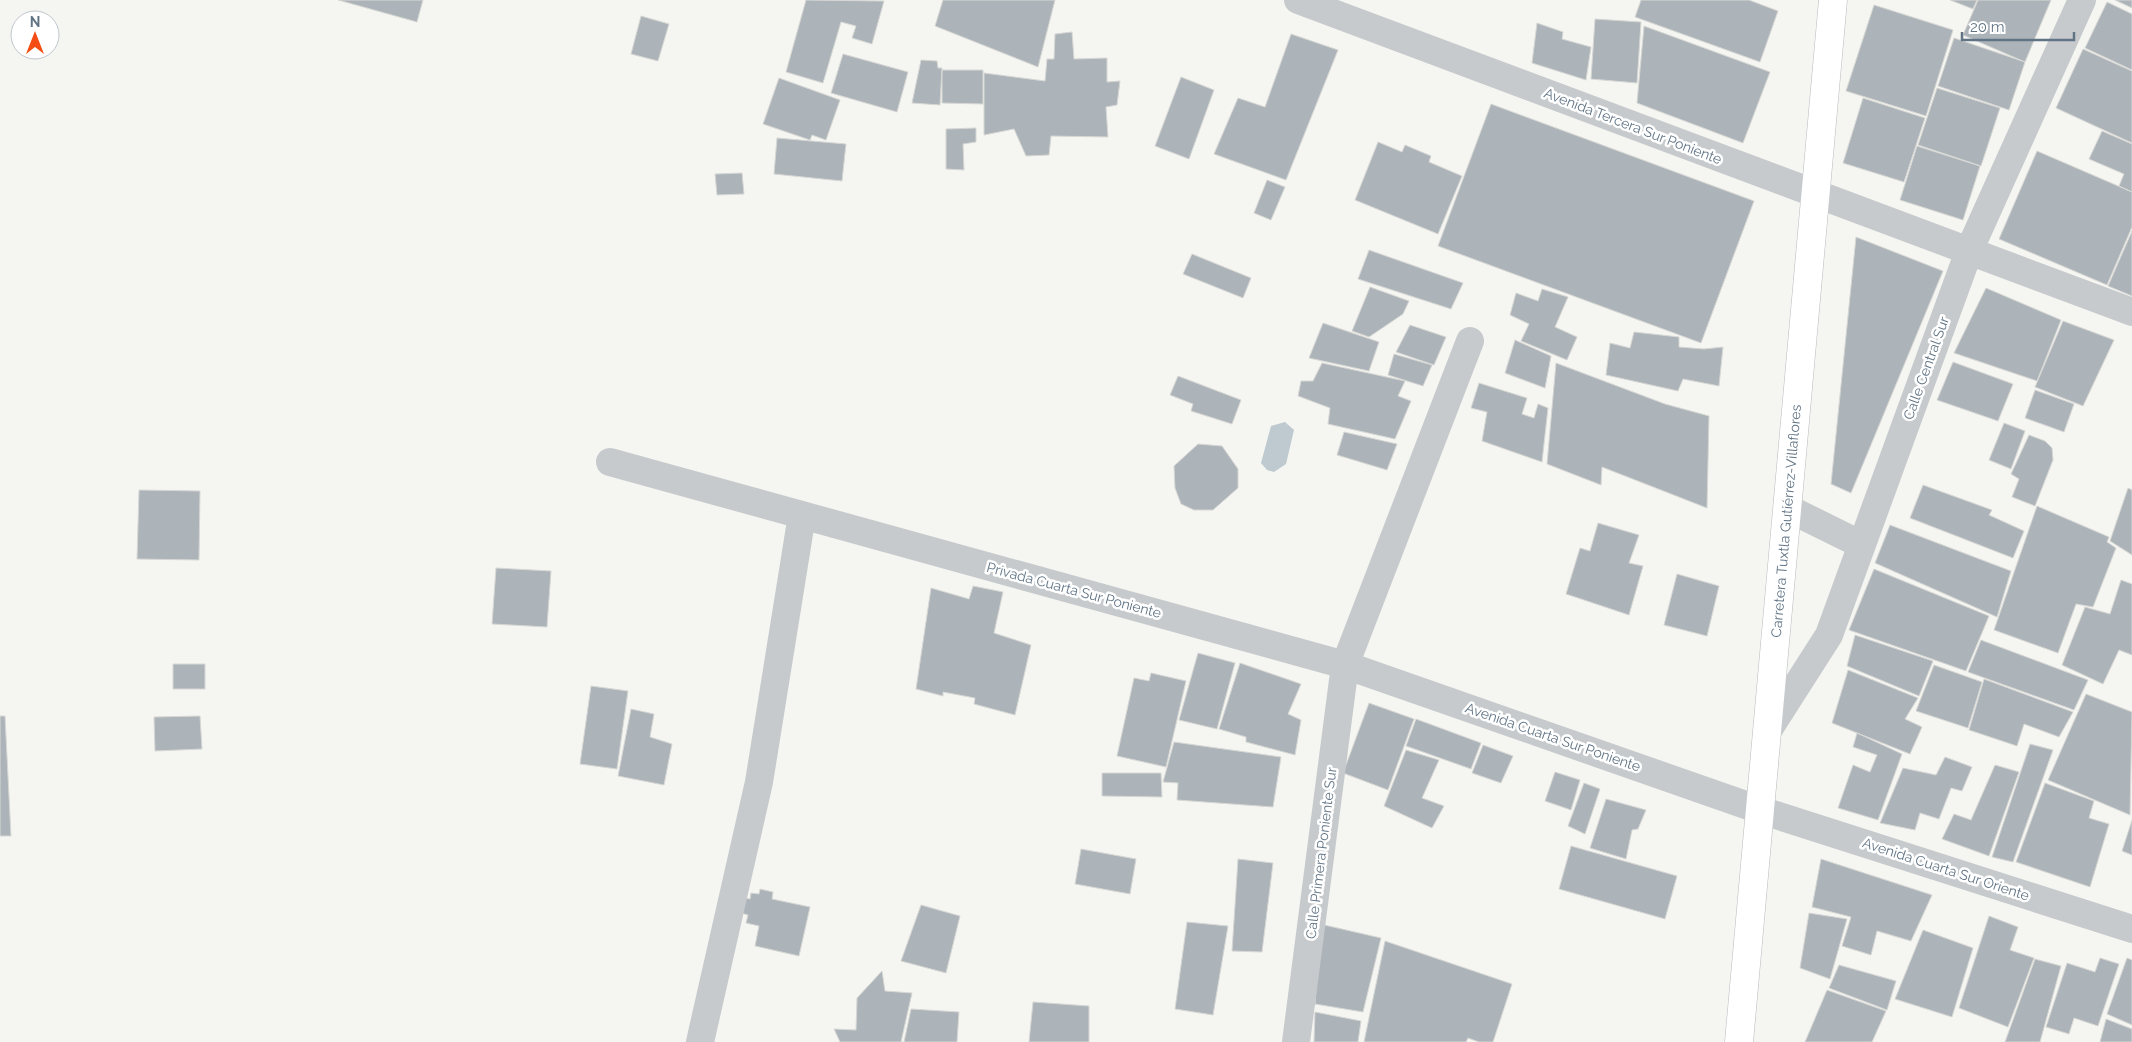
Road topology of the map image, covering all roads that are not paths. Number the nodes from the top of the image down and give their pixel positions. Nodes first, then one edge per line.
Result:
1 (1298, 0) edge
2 (1833, 0) edge
3 (2082, 0) edge
4 (1815, 195) junction
5 (1969, 251) junction
6 (2132, 312) edge
7 (1470, 341) dead end
8 (610, 462) dead end
9 (1787, 508) junction
10 (802, 515) junction
11 (1862, 545) junction
12 (1345, 665) junction
13 (1767, 732) junction
14 (1760, 810) junction
15 (2132, 929) edge
16 (700, 1042) edge
17 (1296, 1042) edge
18 (1739, 1042) edge

1 - 4 street, Avenida Tercera Sur Poniente
2 - 4 main road, Carretera Tuxtla Gutiérrez-Villaflores
3 - 5 street, Calle Central Sur
4 - 5 street, Avenida Tercera Sur Poniente
4 - 9 main road, Carretera Tuxtla Gutiérrez-Villaflores
5 - 6 street, Avenida Tercera Sur Poniente
5 - 11 street, Calle Central Sur
7 - 12 street, Calle Primera Poniente Sur
8 - 10 street, Privada Cuarta Sur Poniente
9 - 11 street
9 - 13 main road, Carretera Tuxtla Gutiérrez-Villaflores
10 - 12 street, Privada Cuarta Sur Poniente
10 - 16 street
11 - 13 street, Calle Central Sur
12 - 14 street, Avenida Cuarta Sur Poniente
12 - 17 street, Calle Primera Poniente Sur
13 - 14 main road, Carretera Tuxtla Gutiérrez-Villaflores
14 - 15 street, Avenida Cuarta Sur Oriente
14 - 18 main road, Carretera Tuxtla Gutiérrez-Villaflores

